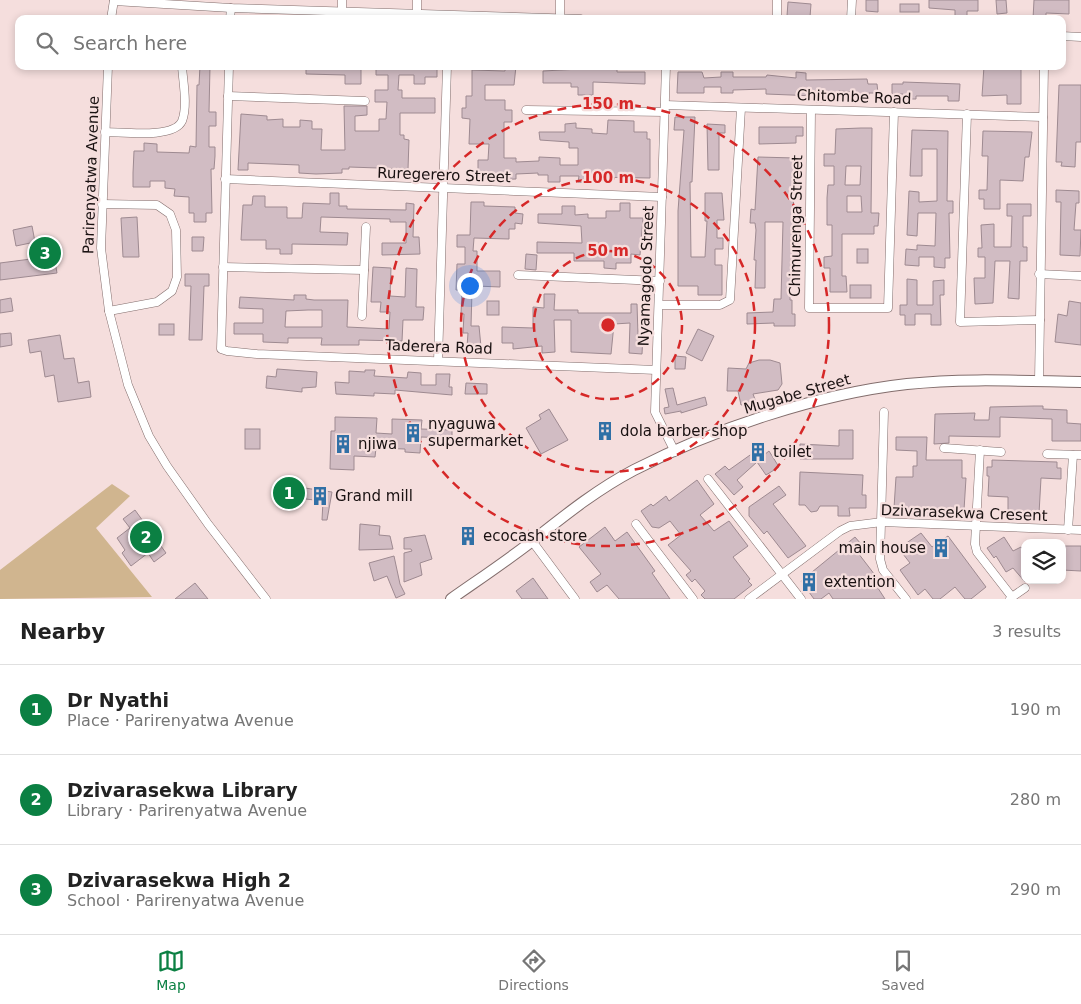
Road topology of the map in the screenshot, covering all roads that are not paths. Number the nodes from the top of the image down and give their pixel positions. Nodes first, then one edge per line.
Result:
1 (114, 0) edge
2 (342, 0) edge
3 (417, 0) edge
4 (560, 0) edge
5 (777, 0) edge
6 (852, 0) edge
7 (264, 4) edge
8 (231, 8) junction
9 (342, 11) junction
10 (416, 14) junction
11 (112, 15) edge
12 (230, 15) edge
13 (427, 15) edge
14 (560, 15) edge
15 (777, 15) edge
16 (851, 15) edge
17 (1066, 36) edge
18 (1081, 37) edge
19 (108, 70) edge
20 (182, 70) edge
21 (229, 70) edge
22 (448, 70) edge
23 (666, 70) edge
24 (1044, 70) edge
25 (228, 96) junction
26 (365, 101) dead end
27 (741, 108) junction
28 (665, 109) junction
29 (526, 110) dead end
30 (811, 110) junction
31 (894, 112) junction
32 (967, 114) junction
33 (1043, 117) junction
34 (105, 132) junction
35 (225, 179) junction
36 (443, 190) junction
37 (662, 197) junction
38 (102, 204) junction
39 (366, 227) dead end
40 (223, 267) junction
41 (364, 270) junction
42 (1039, 274) junction
43 (518, 275) dead end
44 (1081, 276) edge
45 (660, 281) junction
46 (660, 305) junction
47 (109, 310) junction
48 (362, 316) dead end
49 (1040, 320) junction
50 (438, 361) junction
51 (656, 370) junction
52 (1039, 381) junction
53 (1081, 382) edge
54 (884, 412) dead end
55 (944, 448) dead end
56 (980, 450) junction
57 (675, 452) junction
58 (1001, 452) dead end
59 (1047, 454) dead end
60 (1077, 455) edge
61 (708, 478) dead end
62 (882, 522) junction
63 (636, 524) dead end
64 (974, 527) junction
65 (1068, 530) junction
66 (1081, 530) edge
67 (532, 541) junction
68 (782, 574) junction
69 (1025, 588) dead end
70 (1011, 598) edge
71 (266, 599) edge
72 (451, 599) edge
73 (576, 599) edge
74 (693, 599) edge
75 (749, 599) edge
76 (801, 599) edge
77 (906, 599) edge

1 - 8 street
1 - 11 street
2 - 9 street
3 - 10 street
4 - 14 street
5 - 15 street
6 - 16 street
7 - 8 street
7 - 9 street
8 - 12 street
9 - 10 street
10 - 13 street
17 - 18 street
19 - 34 street, Parirenyatwa Avenue
20 - 34 street
21 - 25 street
22 - 36 street
23 - 28 street, Nyamagodo Street
24 - 33 street
25 - 26 street
25 - 35 street
27 - 28 street, Chitombe Road
27 - 30 street, Chitombe Road
27 - 46 street
28 - 29 street, Chitombe Road
28 - 37 street, Nyamagodo Street
30 - 31 street, Chitombe Road
30 - 31 street, Chimurenga Street
31 - 32 street, Chitombe Road
32 - 33 street, Chitombe Road
32 - 49 street
33 - 42 street
34 - 38 street, Parirenyatwa Avenue
35 - 36 street, Ruregerero Street
35 - 40 street
36 - 37 street, Ruregerero Street
36 - 50 street
37 - 45 street, Nyamagodo Street
38 - 47 street, Parirenyatwa Avenue
38 - 47 street
39 - 41 street
40 - 41 street
40 - 50 street, Taderera Road
41 - 48 street
42 - 44 street
42 - 49 street
43 - 45 street
45 - 46 street, Nyamagodo Street
46 - 51 street, Nyamagodo Street
47 - 71 street, Parirenyatwa Avenue
49 - 52 street
50 - 51 street, Taderera Road
51 - 57 street, Nyamagodo Street
52 - 53 street, Mugabe Street
52 - 57 street, Mugabe Street
54 - 62 street
55 - 56 street
56 - 58 street
56 - 64 street
57 - 67 street, Mugabe Street
59 - 60 street
60 - 65 street
61 - 68 street
62 - 64 street, Dzivarasekwa Cresent
62 - 68 street, Dzivarasekwa Cresent
62 - 77 street
63 - 74 street
64 - 65 street, Dzivarasekwa Cresent
64 - 70 street
65 - 66 street, Dzivarasekwa Cresent
67 - 72 street, Mugabe Street
67 - 73 street
68 - 75 street, Dzivarasekwa Cresent
68 - 76 street
69 - 70 street

